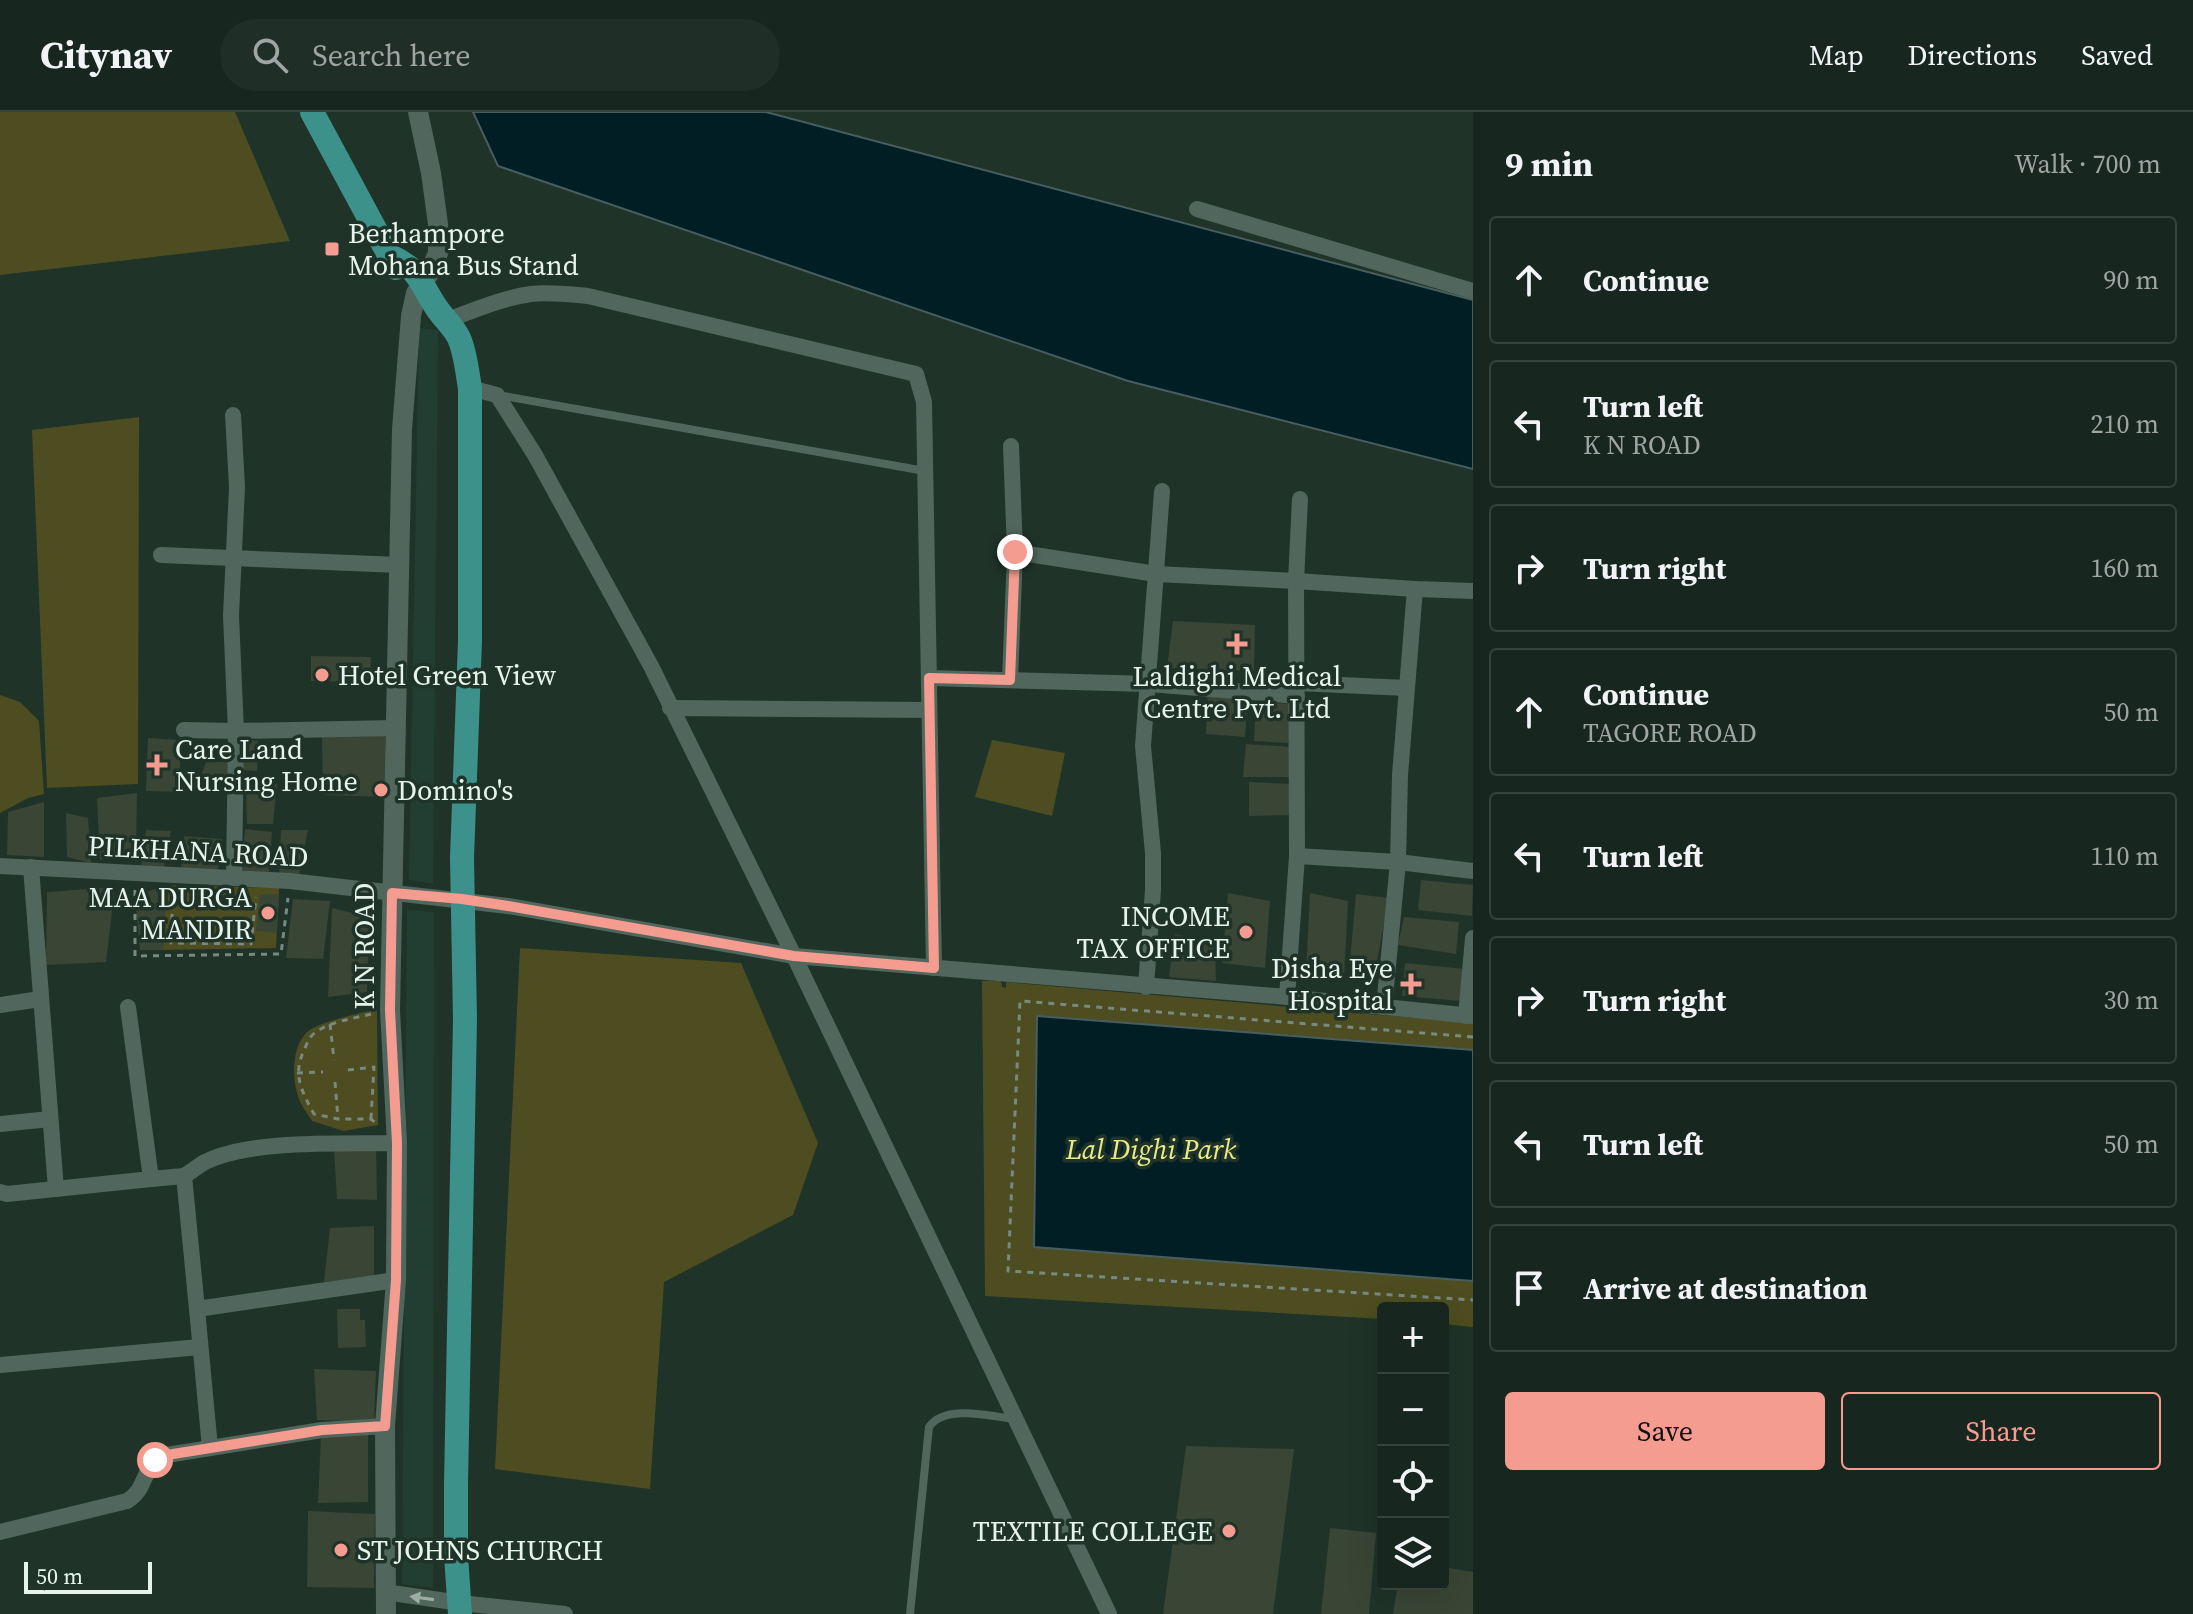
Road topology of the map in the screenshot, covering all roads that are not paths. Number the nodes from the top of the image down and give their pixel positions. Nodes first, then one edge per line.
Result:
1 (312, 112) edge
2 (418, 112) edge
3 (1197, 209) dead end
4 (419, 287) junction
5 (1473, 291) edge
6 (442, 314) junction
7 (470, 388) junction
8 (497, 395) junction
9 (233, 415) dead end
10 (1011, 446) dead end
11 (925, 471) junction
12 (1162, 491) dead end
13 (1300, 499) dead end
14 (1015, 552) junction
15 (161, 555) dead end
16 (233, 558) junction
17 (399, 565) junction
18 (1156, 574) junction
19 (1296, 581) junction
20 (1415, 589) junction
21 (1473, 591) edge
22 (929, 678) junction
23 (1010, 680) junction
24 (1149, 684) junction
25 (1406, 688) junction
26 (1298, 689) junction
27 (670, 708) junction
28 (929, 710) junction
29 (395, 728) junction
30 (184, 730) dead end
31 (236, 731) junction
32 (1297, 856) junction
33 (1398, 862) junction
34 (0, 866) edge
35 (31, 867) junction
36 (1473, 871) edge
37 (234, 878) junction
38 (392, 893) junction
39 (462, 899) junction
40 (1473, 938) edge
41 (794, 956) junction
42 (934, 968) junction
43 (1146, 987) junction
44 (1287, 997) junction
45 (40, 999) junction
46 (0, 1005) edge
47 (128, 1007) dead end
48 (1384, 1007) junction
49 (1469, 1016) edge
50 (50, 1119) junction
51 (0, 1124) edge
52 (397, 1143) junction
53 (184, 1176) junction
54 (151, 1179) junction
55 (56, 1189) junction
56 (0, 1192) edge
57 (396, 1280) junction
58 (197, 1309) junction
59 (200, 1347) junction
60 (0, 1365) edge
61 (1015, 1419) junction
62 (385, 1426) junction
63 (210, 1448) junction
64 (0, 1532) edge
65 (385, 1592) junction
66 (460, 1609) edge
67 (386, 1614) edge
68 (565, 1614) edge
69 (910, 1614) edge
70 (1109, 1614) edge

1 - 4 main road
2 - 4 street, K N ROAD
3 - 5 street
4 - 6 main road
4 - 17 street, K N ROAD
6 - 7 main road
6 - 11 street
7 - 8 street
7 - 39 main road
8 - 11 lane
8 - 27 street
9 - 16 street
10 - 14 street
11 - 22 street
12 - 18 street
13 - 19 street
14 - 18 street
14 - 23 street
15 - 16 street
16 - 17 street
16 - 31 street
17 - 29 street, K N ROAD
18 - 19 street
18 - 24 street
19 - 20 street
19 - 26 street
20 - 21 street
20 - 25 street
22 - 23 street
22 - 28 street
23 - 24 street
24 - 26 street
24 - 43 street
25 - 26 street
25 - 33 street
26 - 32 street
27 - 28 street
27 - 41 street
28 - 42 street
29 - 31 street
29 - 38 street, K N ROAD
30 - 31 street
31 - 37 street
32 - 33 street
32 - 44 street
33 - 36 street
33 - 48 street
34 - 35 street, PILKHANA ROAD
35 - 37 street, PILKHANA ROAD
35 - 45 street
37 - 38 street, PILKHANA ROAD
38 - 39 street, PILKHANA ROAD
38 - 52 street, K N ROAD
39 - 41 street, PILKHANA ROAD
39 - 66 main road
40 - 49 street
41 - 42 street, PILKHANA ROAD
41 - 61 street
42 - 43 street, PILKHANA ROAD
43 - 44 street, PILKHANA ROAD
44 - 48 street, PILKHANA ROAD
45 - 46 street
45 - 50 street
47 - 54 street
48 - 49 street, PILKHANA ROAD
50 - 51 street
50 - 55 street
52 - 53 street
52 - 57 street, K N ROAD
53 - 54 street
53 - 58 street
54 - 55 street
55 - 56 street
57 - 58 street
57 - 62 street, K N ROAD
58 - 59 street
59 - 60 street
59 - 63 street
61 - 69 lane
61 - 70 street
62 - 63 street
62 - 65 street, K N ROAD
63 - 64 street
66 -> 65 street
65 - 67 street, K N ROAD
66 - 68 street

